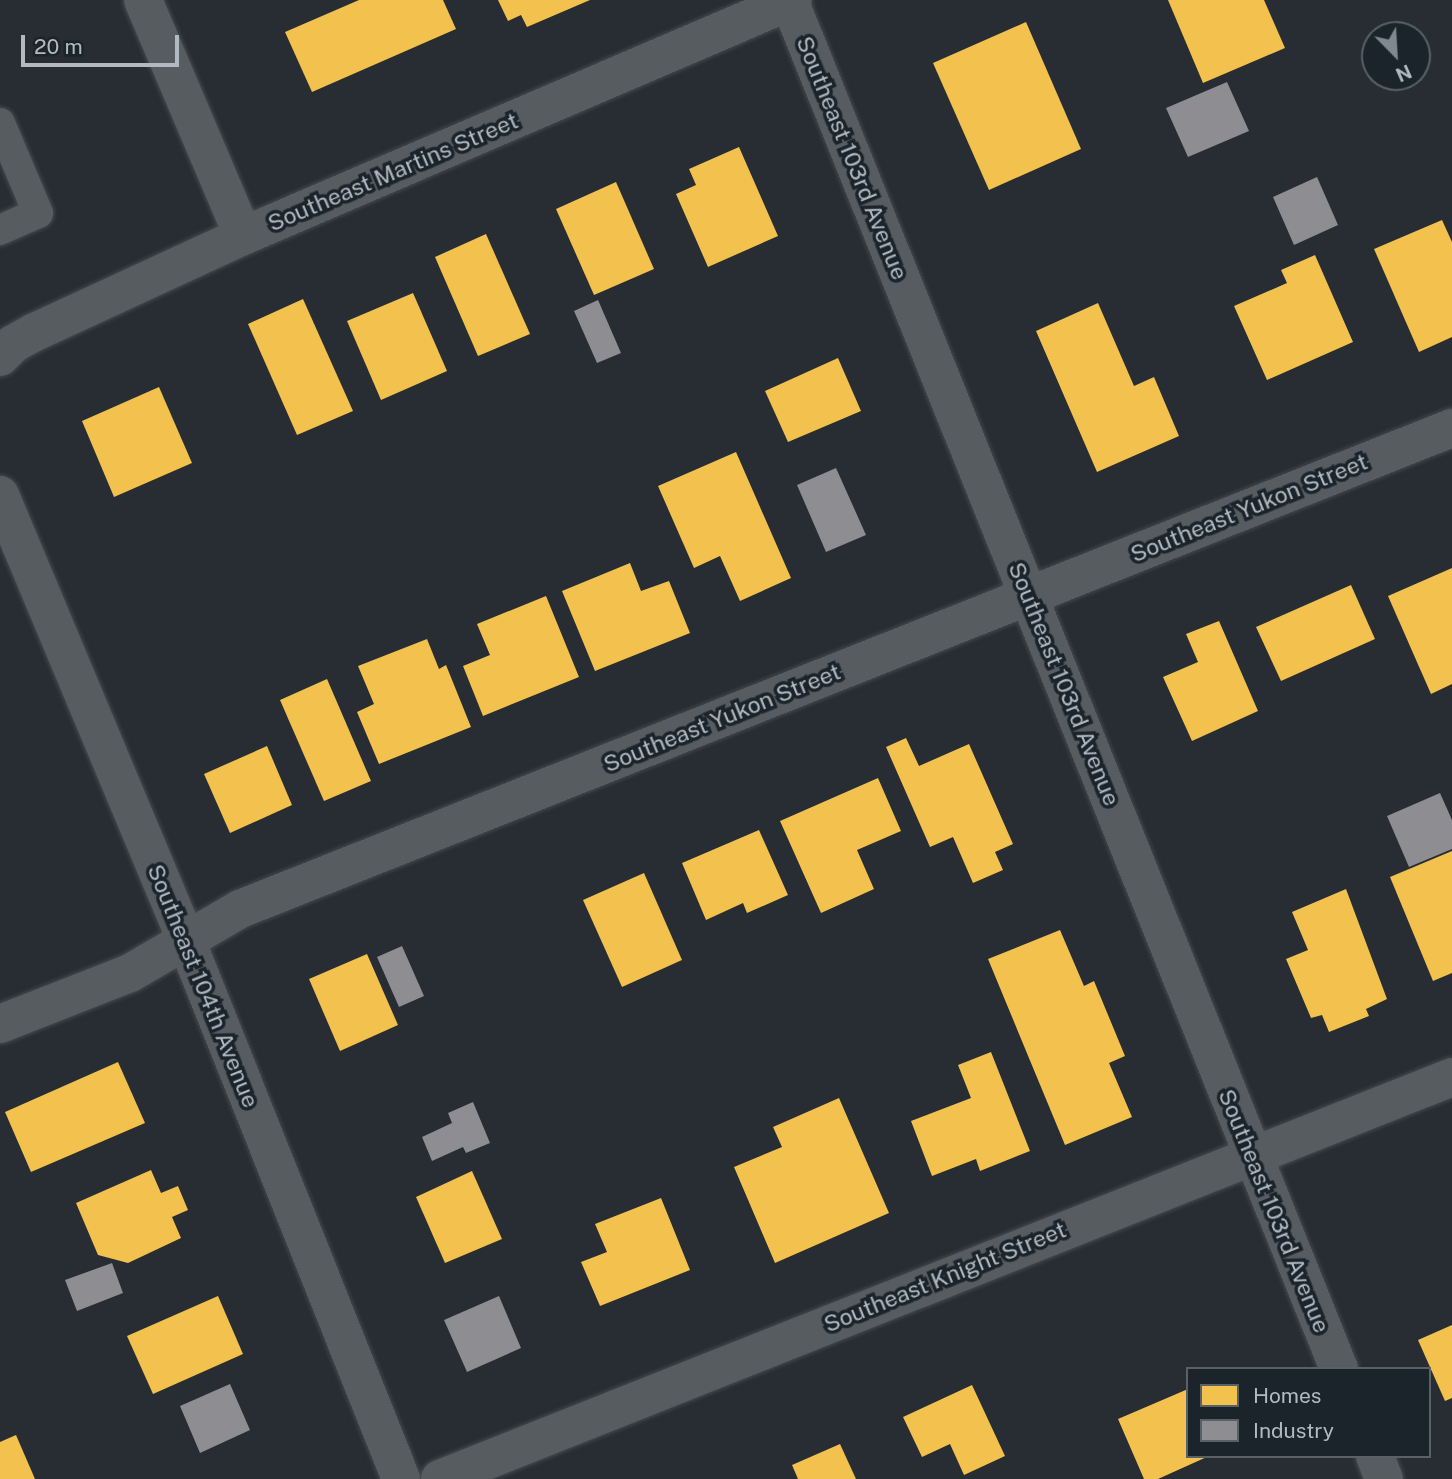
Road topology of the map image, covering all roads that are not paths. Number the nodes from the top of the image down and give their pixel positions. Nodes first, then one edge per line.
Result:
1 (143, 0) edge
2 (790, 1) edge
3 (0, 123) edge
4 (0, 230) edge
5 (243, 236) junction
6 (0, 357) edge
7 (1452, 428) edge
8 (0, 495) edge
9 (1029, 596) junction
10 (186, 940) junction
11 (0, 1024) edge
12 (1452, 1077) edge
13 (1251, 1155) junction
14 (1338, 1367) edge
15 (1376, 1458) edge
16 (401, 1479) edge
17 (440, 1479) edge
18 (1384, 1479) edge

1 - 5 street
2 - 5 street, Southeast Martins Street
2 - 9 street, Southeast 103rd Avenue
3 - 4 lane
5 - 6 street, Southeast Martins Street
7 - 9 street, Southeast Yukon Street
8 - 10 street, Southeast 104th Avenue
9 - 10 street, Southeast Yukon Street
9 - 13 street, Southeast 103rd Avenue
10 - 11 street, Southeast Yukon Street
10 - 16 street, Southeast 104th Avenue
12 - 13 street, Southeast Knight Street
13 - 14 street, Southeast 103rd Avenue
13 - 17 street, Southeast Knight Street
15 - 18 street

